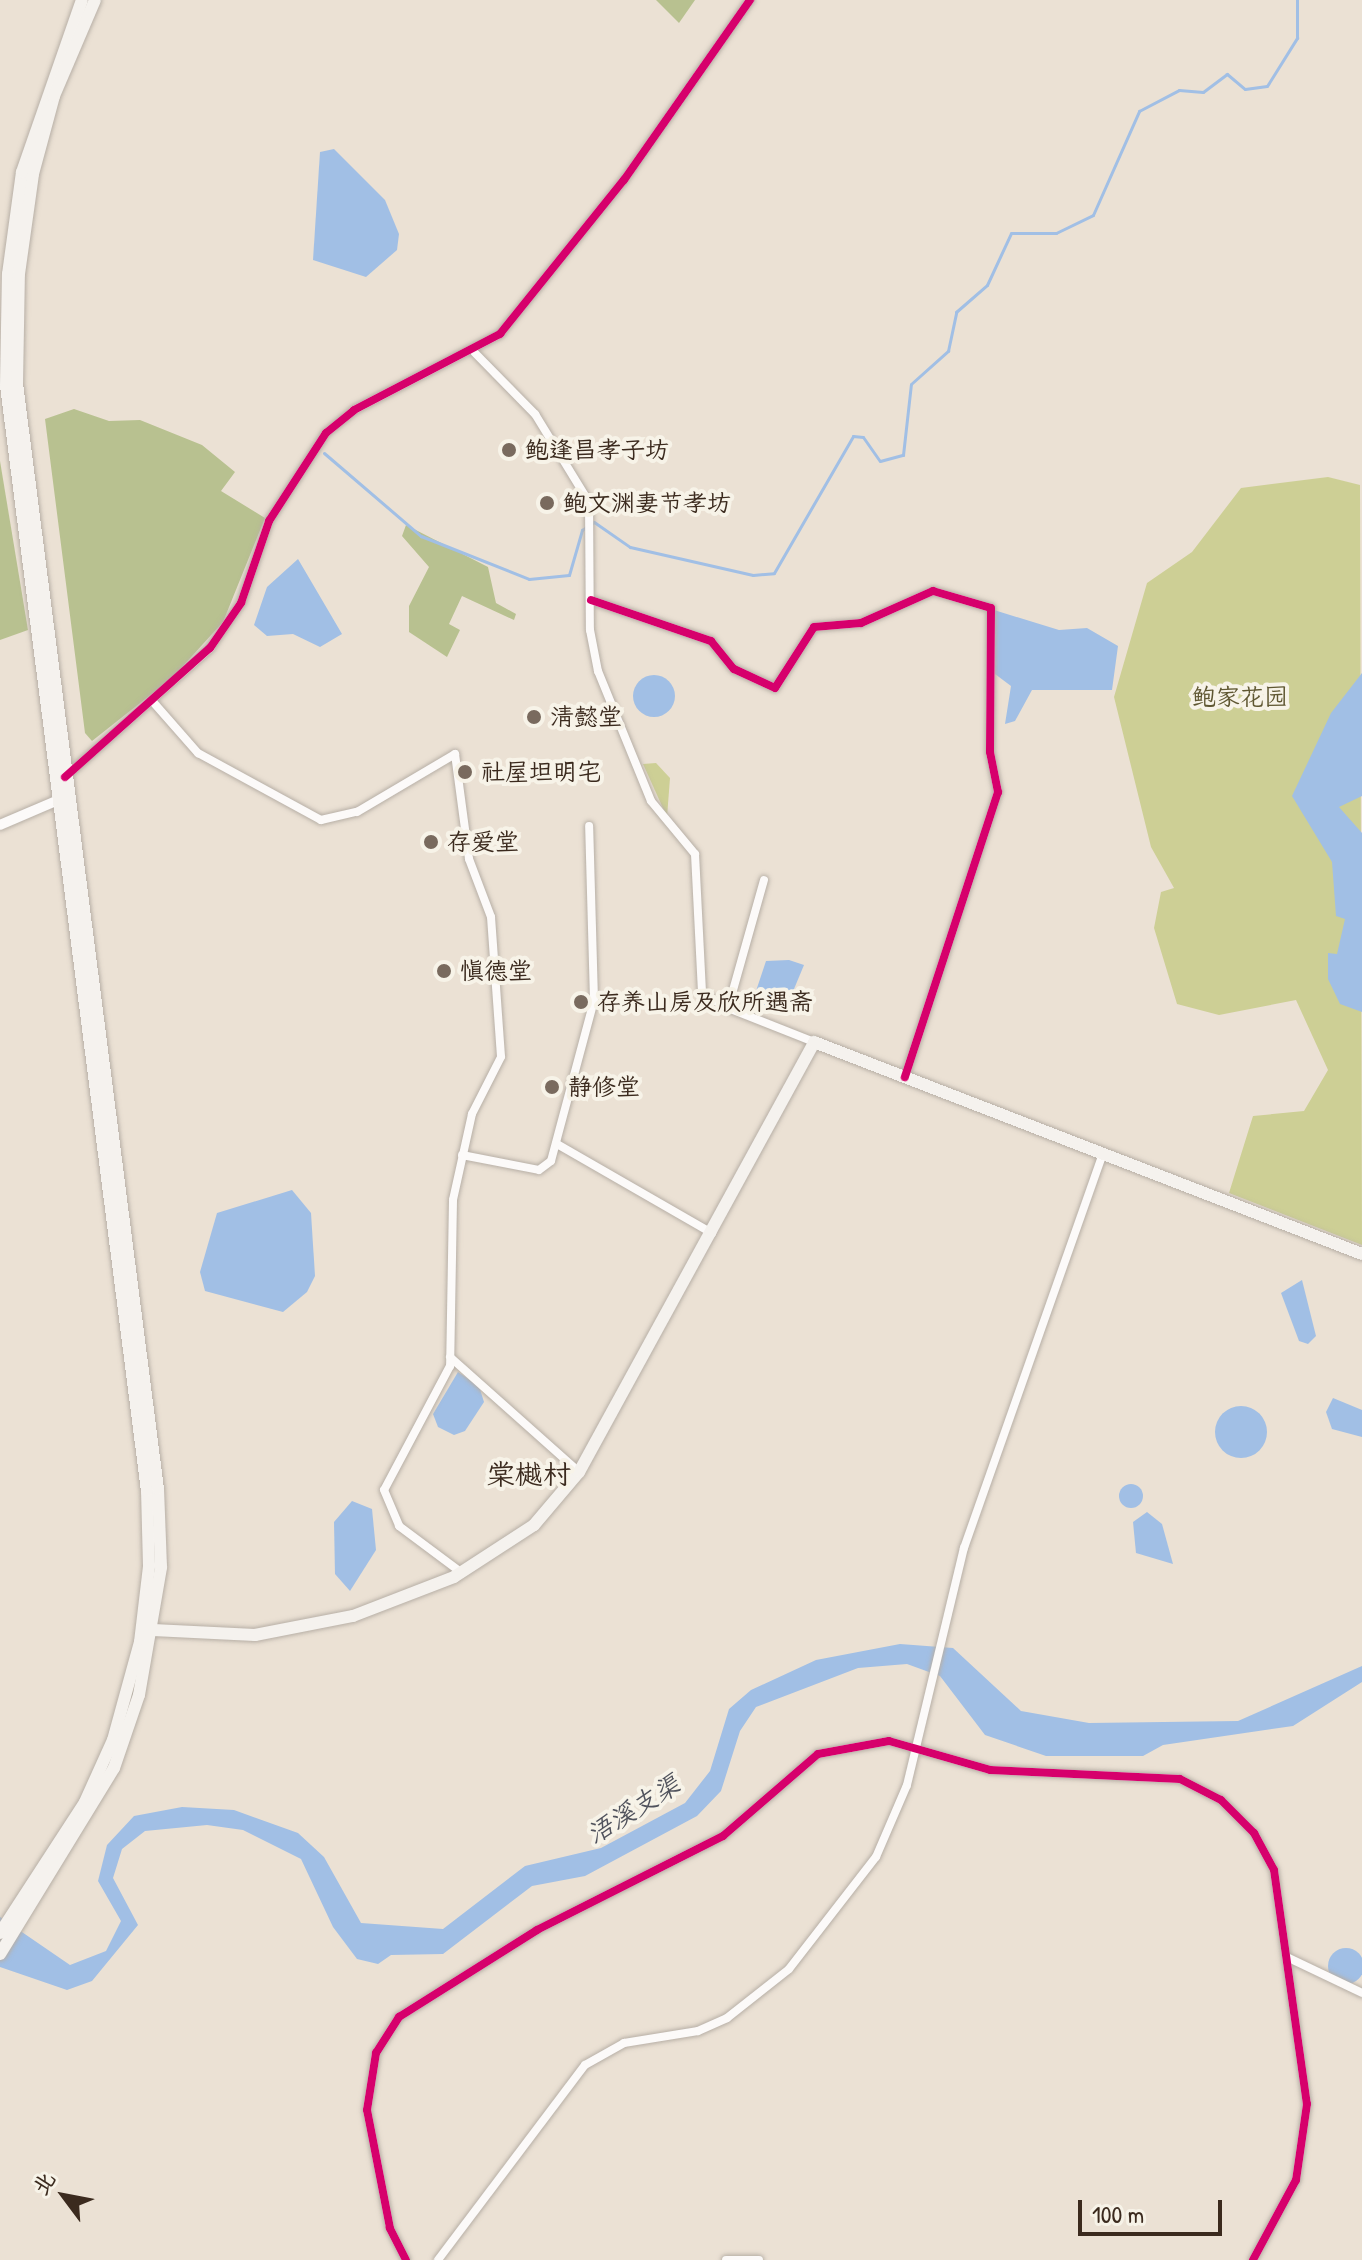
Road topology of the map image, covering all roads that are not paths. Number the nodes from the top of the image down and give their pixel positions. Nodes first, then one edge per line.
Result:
1 (82, 0) edge
2 (95, 0) edge
3 (750, 0) edge
4 (4, 265) edge
5 (475, 353) junction
6 (591, 600) junction
7 (154, 703) junction
8 (65, 777) junction
9 (56, 801) junction
10 (0, 825) edge
11 (589, 826) dead end
12 (764, 880) dead end
13 (728, 1008) junction
14 (814, 1042) junction
15 (905, 1077) junction
16 (557, 1144) junction
17 (1103, 1154) junction
18 (462, 1155) junction
19 (713, 1233) junction
20 (1362, 1254) edge
21 (450, 1357) junction
22 (579, 1472) junction
23 (462, 1573) junction
24 (153, 1630) junction
25 (916, 1746) junction
26 (23, 1909) junction
27 (0, 1933) edge
28 (0, 1954) edge
29 (1289, 1958) junction
30 (1362, 1993) edge
31 (406, 2260) edge
32 (438, 2260) edge
33 (726, 2260) edge
34 (759, 2260) edge
35 (1253, 2260) edge

1 - 4 main road
2 - 8 main road
3 - 5 street
4 - 9 main road
5 - 6 street
5 - 7 street
6 - 13 street
6 - 15 street
7 - 8 street
7 - 18 street
8 - 24 main road
9 - 10 street
9 - 26 main road
11 - 16 street
12 - 13 street
13 - 14 street
14 - 15 main road
14 - 19 main road
15 - 17 main road
16 - 18 street
16 - 19 street
17 - 20 main road
17 - 25 street
18 - 21 street
19 - 22 main road
21 - 22 street
21 - 23 street
22 - 23 main road
23 - 24 main road
24 - 26 main road
25 - 29 street
25 - 31 street
25 - 32 street
26 - 27 main road
26 - 28 main road
29 - 30 street
29 - 35 street
33 - 34 street

